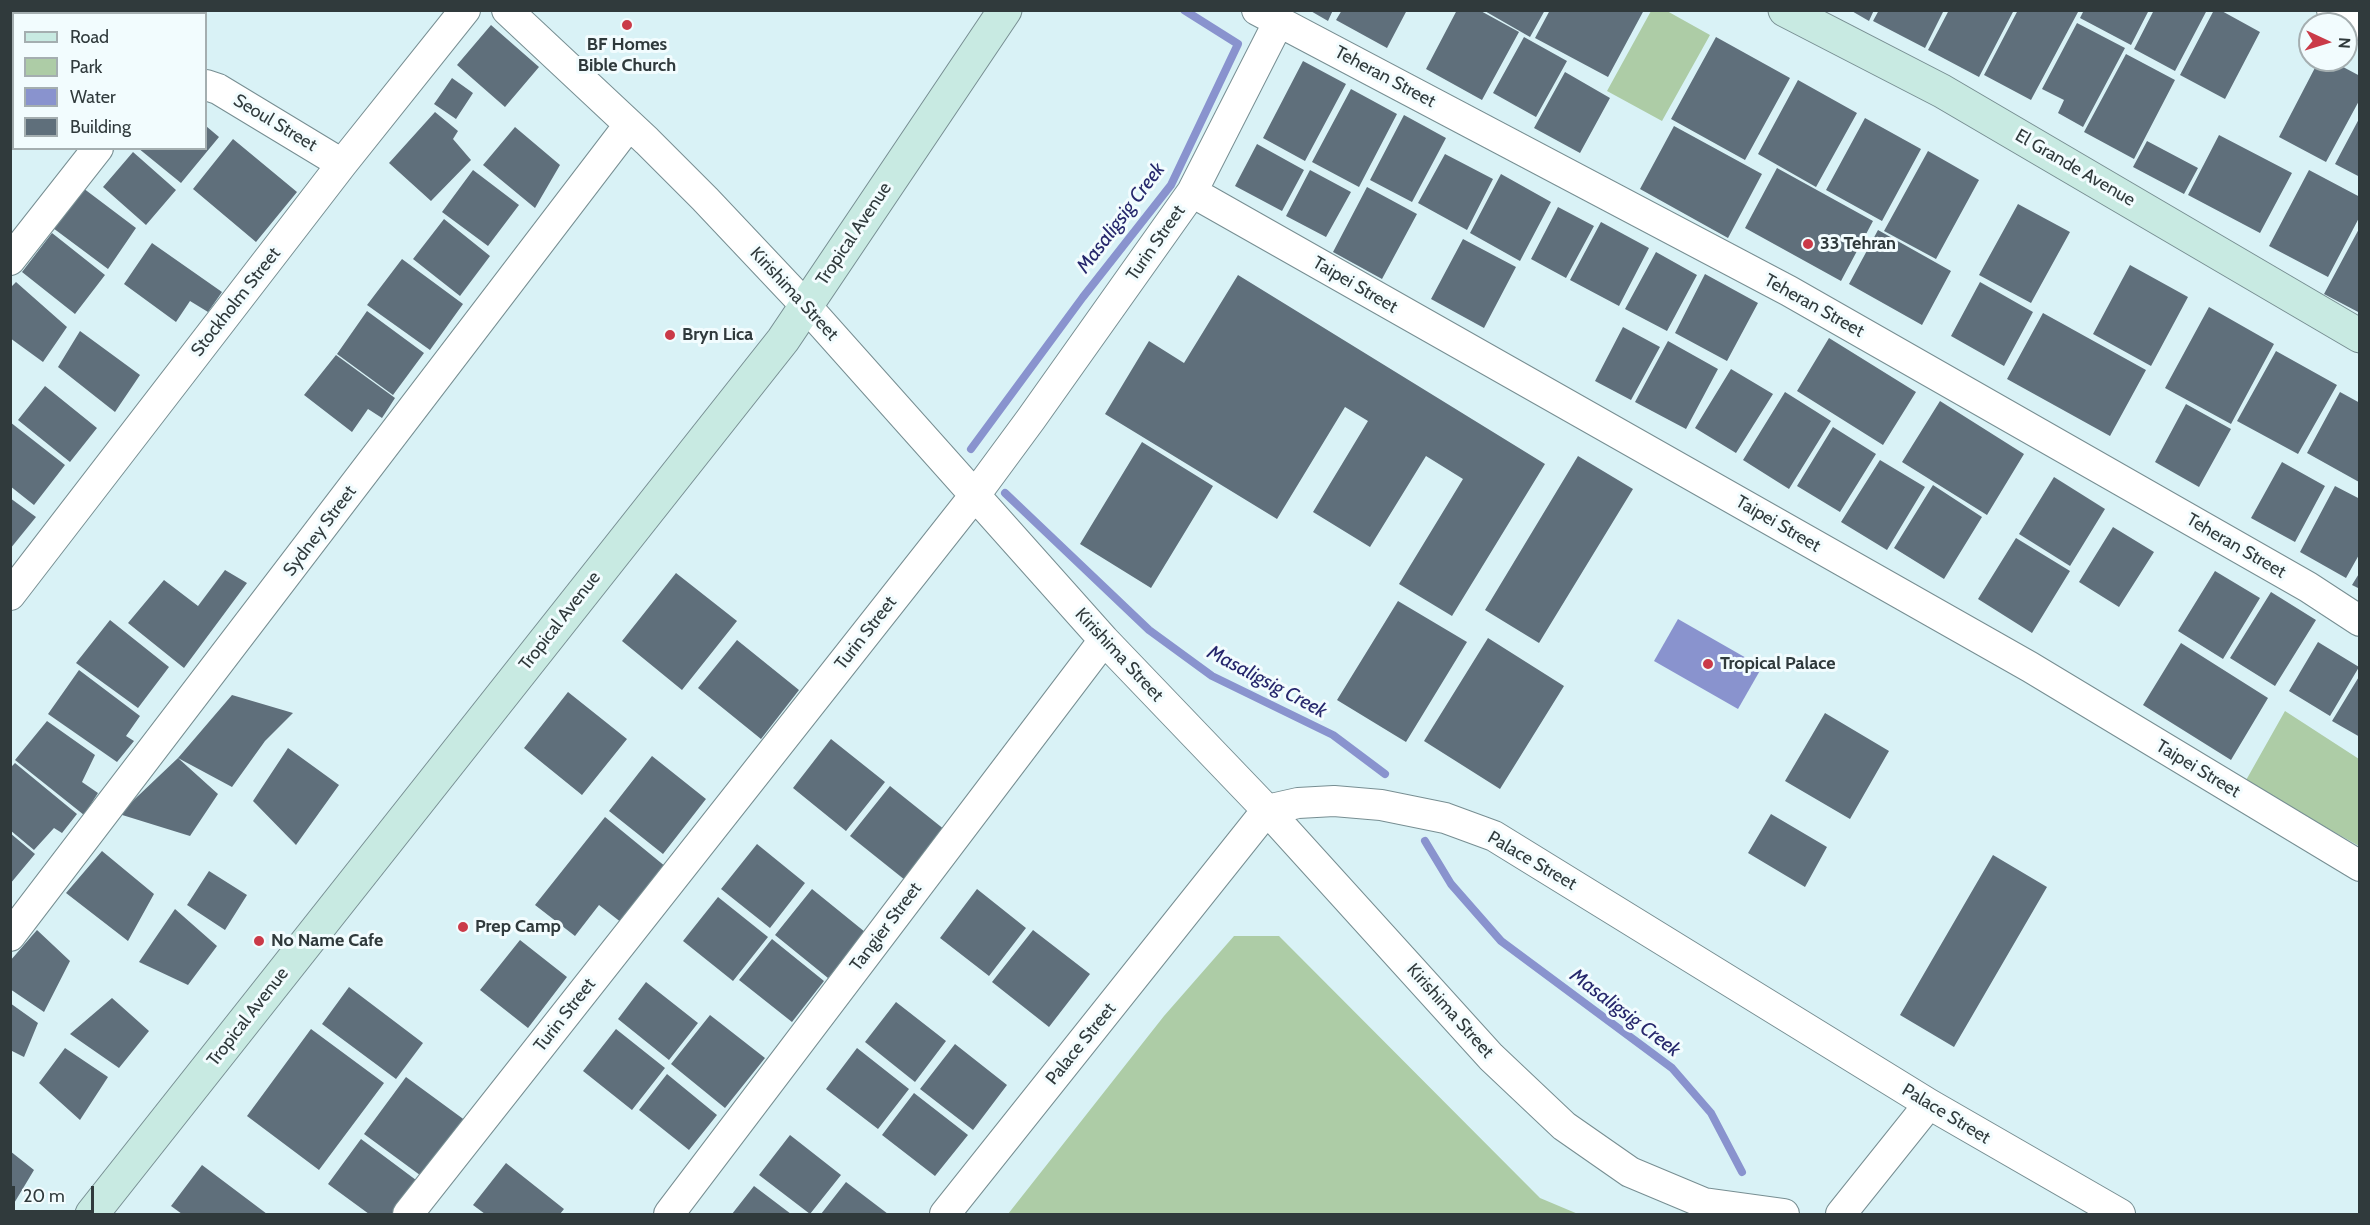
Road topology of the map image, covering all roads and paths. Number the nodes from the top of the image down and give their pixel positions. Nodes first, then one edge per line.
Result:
1 (465, 10) edge
2 (507, 10) edge
3 (1005, 10) edge
4 (1785, 10) edge
5 (2332, 10) edge
6 (1268, 16) edge
7 (2360, 25) edge
8 (207, 85) edge
9 (629, 125) junction
10 (96, 150) edge
11 (342, 164) junction
12 (1192, 192) junction
13 (10, 261) edge
14 (806, 306) junction
15 (2360, 336) edge
16 (975, 495) junction
17 (10, 595) edge
18 (2360, 621) edge
19 (1104, 640) junction
20 (1267, 810) junction
21 (2360, 866) edge
22 (10, 936) edge
23 (1929, 1104) junction
24 (1709, 1209) edge
25 (92, 1215) edge
26 (408, 1215) edge
27 (669, 1215) edge
28 (945, 1215) edge
29 (1784, 1215) edge
30 (1841, 1215) edge
31 (2120, 1215) edge

1 - 11 street, Stockholm Street
2 - 9 street, Kirishima Street
3 - 14 street, Tropical Avenue
4 - 15 street, El Grande Avenue
5 - 7 street
6 - 12 street, Turin Street
6 - 18 street, Teheran Street
8 - 11 street, Seoul Street
9 - 14 street, Kirishima Street
9 - 22 street, Sydney Street
10 - 13 street
11 - 17 street, Stockholm Street
12 - 16 street, Turin Street
12 - 21 street, Taipei Street
14 - 16 street, Kirishima Street
14 - 25 street, Tropical Avenue
16 - 19 street, Kirishima Street
16 - 26 street, Turin Street
19 - 20 street, Kirishima Street
19 - 27 street, Tangier Street
20 - 23 street, Palace Street
20 - 24 street, Kirishima Street
20 - 28 street, Palace Street
23 - 30 street
23 - 31 street, Palace Street
24 - 29 street, Kirishima Street

